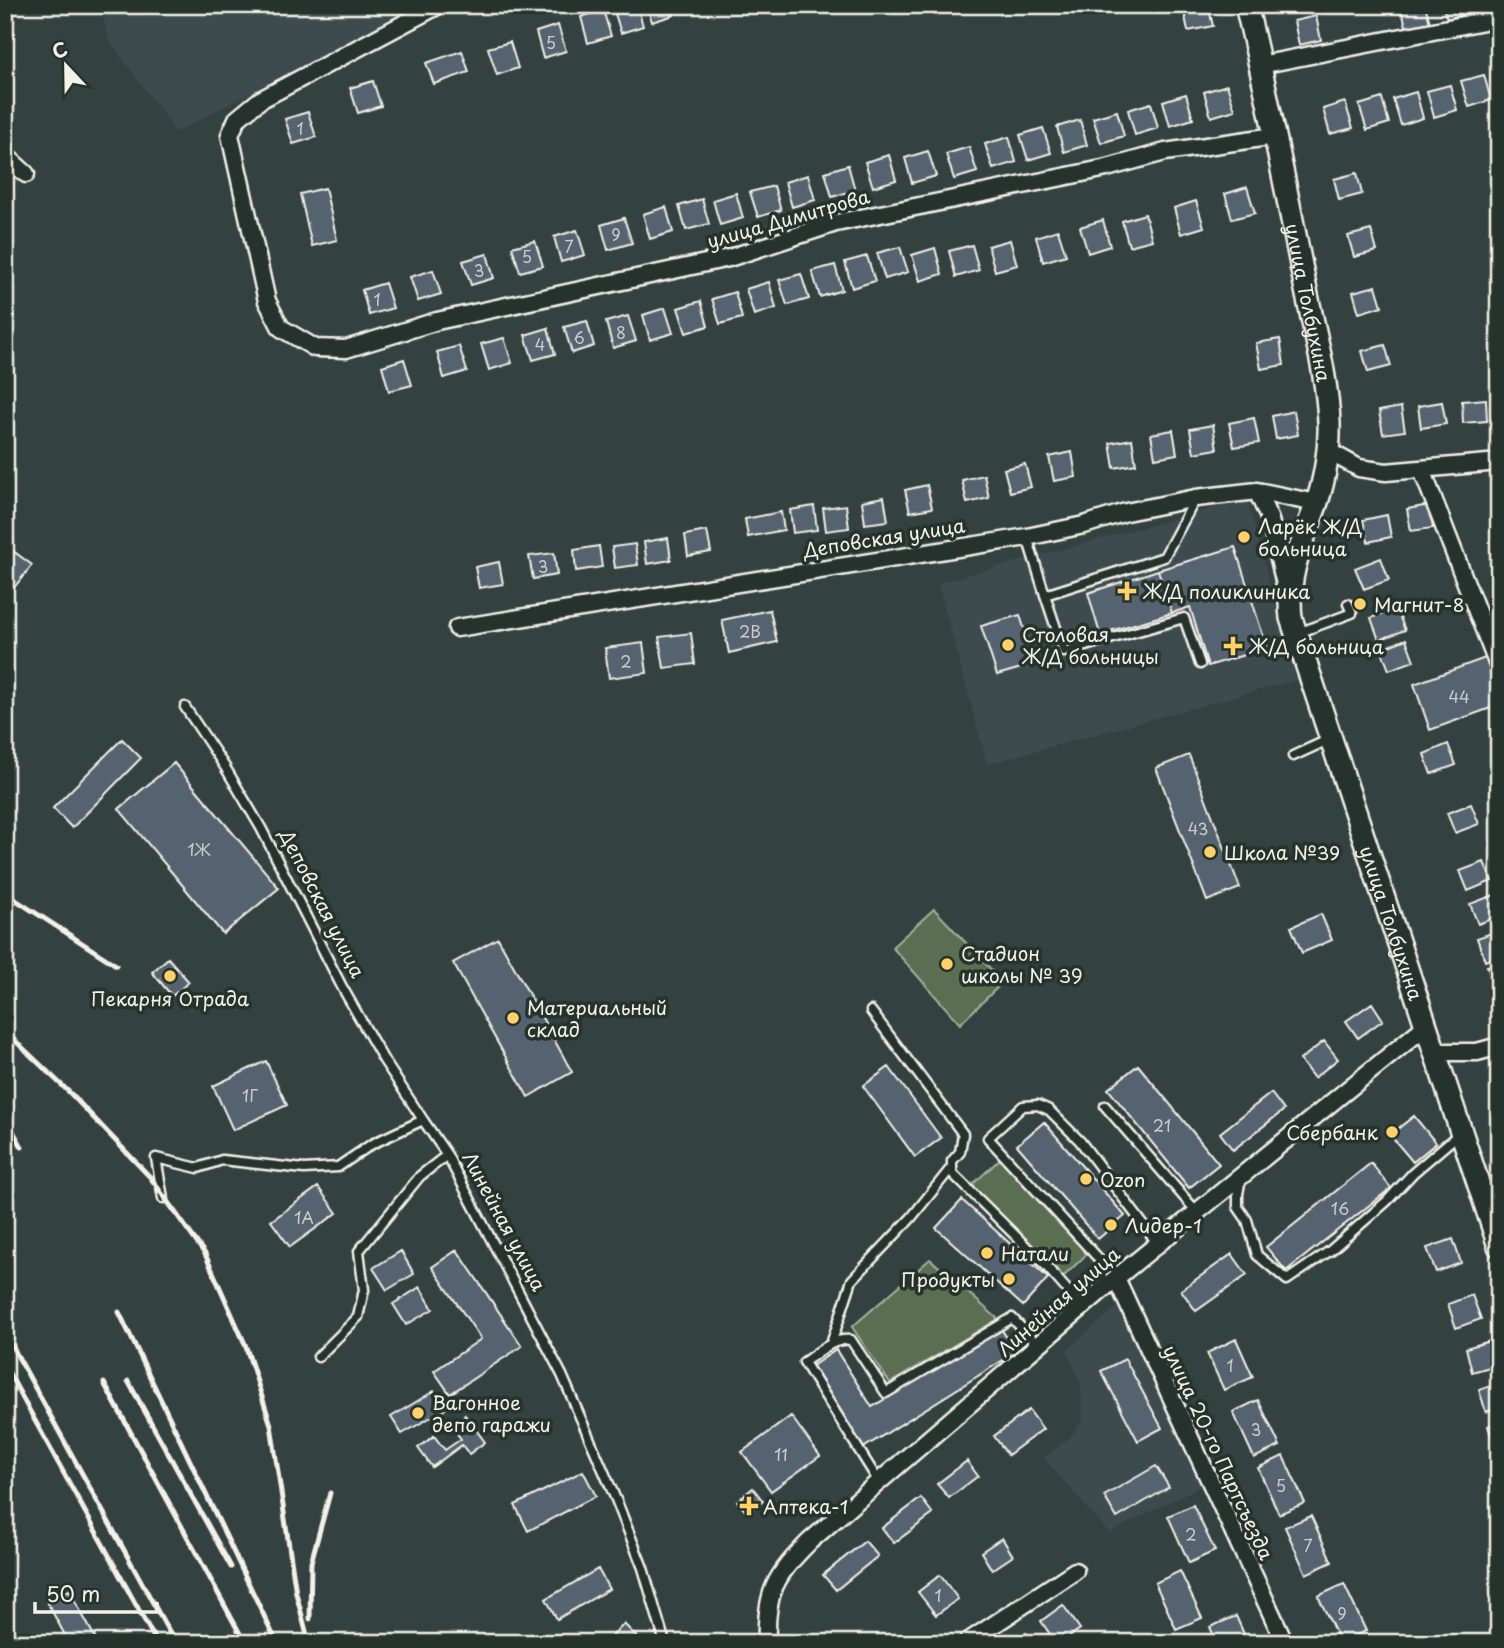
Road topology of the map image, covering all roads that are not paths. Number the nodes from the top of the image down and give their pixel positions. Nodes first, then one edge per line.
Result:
1 (439, 5) edge
2 (1245, 5) edge
3 (1499, 18) edge
4 (1261, 65) junction
5 (1275, 136) junction
6 (5, 155) edge
7 (26, 174) dead end
8 (1328, 451) junction
9 (1499, 462) edge
10 (1422, 470) junction
11 (1257, 491) junction
12 (1196, 498) junction
13 (1316, 503) junction
14 (1027, 537) junction
15 (1045, 595) junction
16 (1289, 600) junction
17 (1348, 604) dead end
18 (457, 628) dead end
19 (1295, 634) junction
20 (1200, 664) dead end
21 (1499, 668) edge
22 (184, 707) dead end
23 (1330, 739) junction
24 (1293, 755) dead end
25 (871, 1011) dead end
26 (1427, 1024) junction
27 (1499, 1046) edge
28 (1436, 1052) junction
29 (1105, 1106) dead end
30 (423, 1120) junction
31 (1460, 1133) junction
32 (447, 1155) junction
33 (952, 1167) junction
34 (1241, 1175) junction
35 (163, 1198) dead end
36 (1196, 1211) junction
37 (1158, 1244) junction
38 (1499, 1246) edge
39 (1110, 1283) junction
40 (1082, 1307) junction
41 (831, 1344) junction
42 (1038, 1345) junction
43 (318, 1357) dead end
44 (878, 1482) junction
45 (1075, 1571) dead end
46 (665, 1643) edge
47 (767, 1643) edge
48 (966, 1643) edge
49 (1285, 1643) edge

1 - 5 street, улица Димитрова
2 - 4 street, улица Толбухина
3 - 4 street
4 - 5 street, улица Толбухина
5 - 8 street, улица Толбухина
6 - 7 street
8 - 10 street
8 - 13 street, улица Толбухина
9 - 10 street
10 - 21 street
11 - 12 street, Деповская улица
11 - 13 street, Деповская улица
11 - 16 street, улица Толбухина
12 - 14 street, Деповская улица
12 - 15 lane
13 - 16 street, улица Толбухина
14 - 15 lane
14 - 18 street, Деповская улица
15 - 20 lane
16 - 19 street, улица Толбухина
17 - 19 lane
19 - 23 street, улица Толбухина
22 - 30 lane, Деповская улица
23 - 24 lane
23 - 26 street, улица Толбухина
25 - 33 lane
26 - 28 street, улица Толбухина
26 - 34 street, Линейная улица
27 - 28 street
28 - 31 street, улица Толбухина
29 - 36 lane
30 - 32 lane, Линейная улица
30 - 35 lane
31 - 34 lane
31 - 38 street, улица Толбухина
32 - 43 lane
32 - 46 lane, Линейная улица
33 - 40 lane
33 - 41 lane
34 - 36 street, Линейная улица
36 - 37 street, Линейная улица
37 - 39 street, Линейная улица
37 - 39 lane
39 - 40 street, Линейная улица
39 - 49 street, улица 20-го Партсъезда
40 - 42 street, Линейная улица
41 - 42 lane
41 - 44 lane
42 - 44 street, Линейная улица
44 - 47 street, Линейная улица
45 - 48 street

